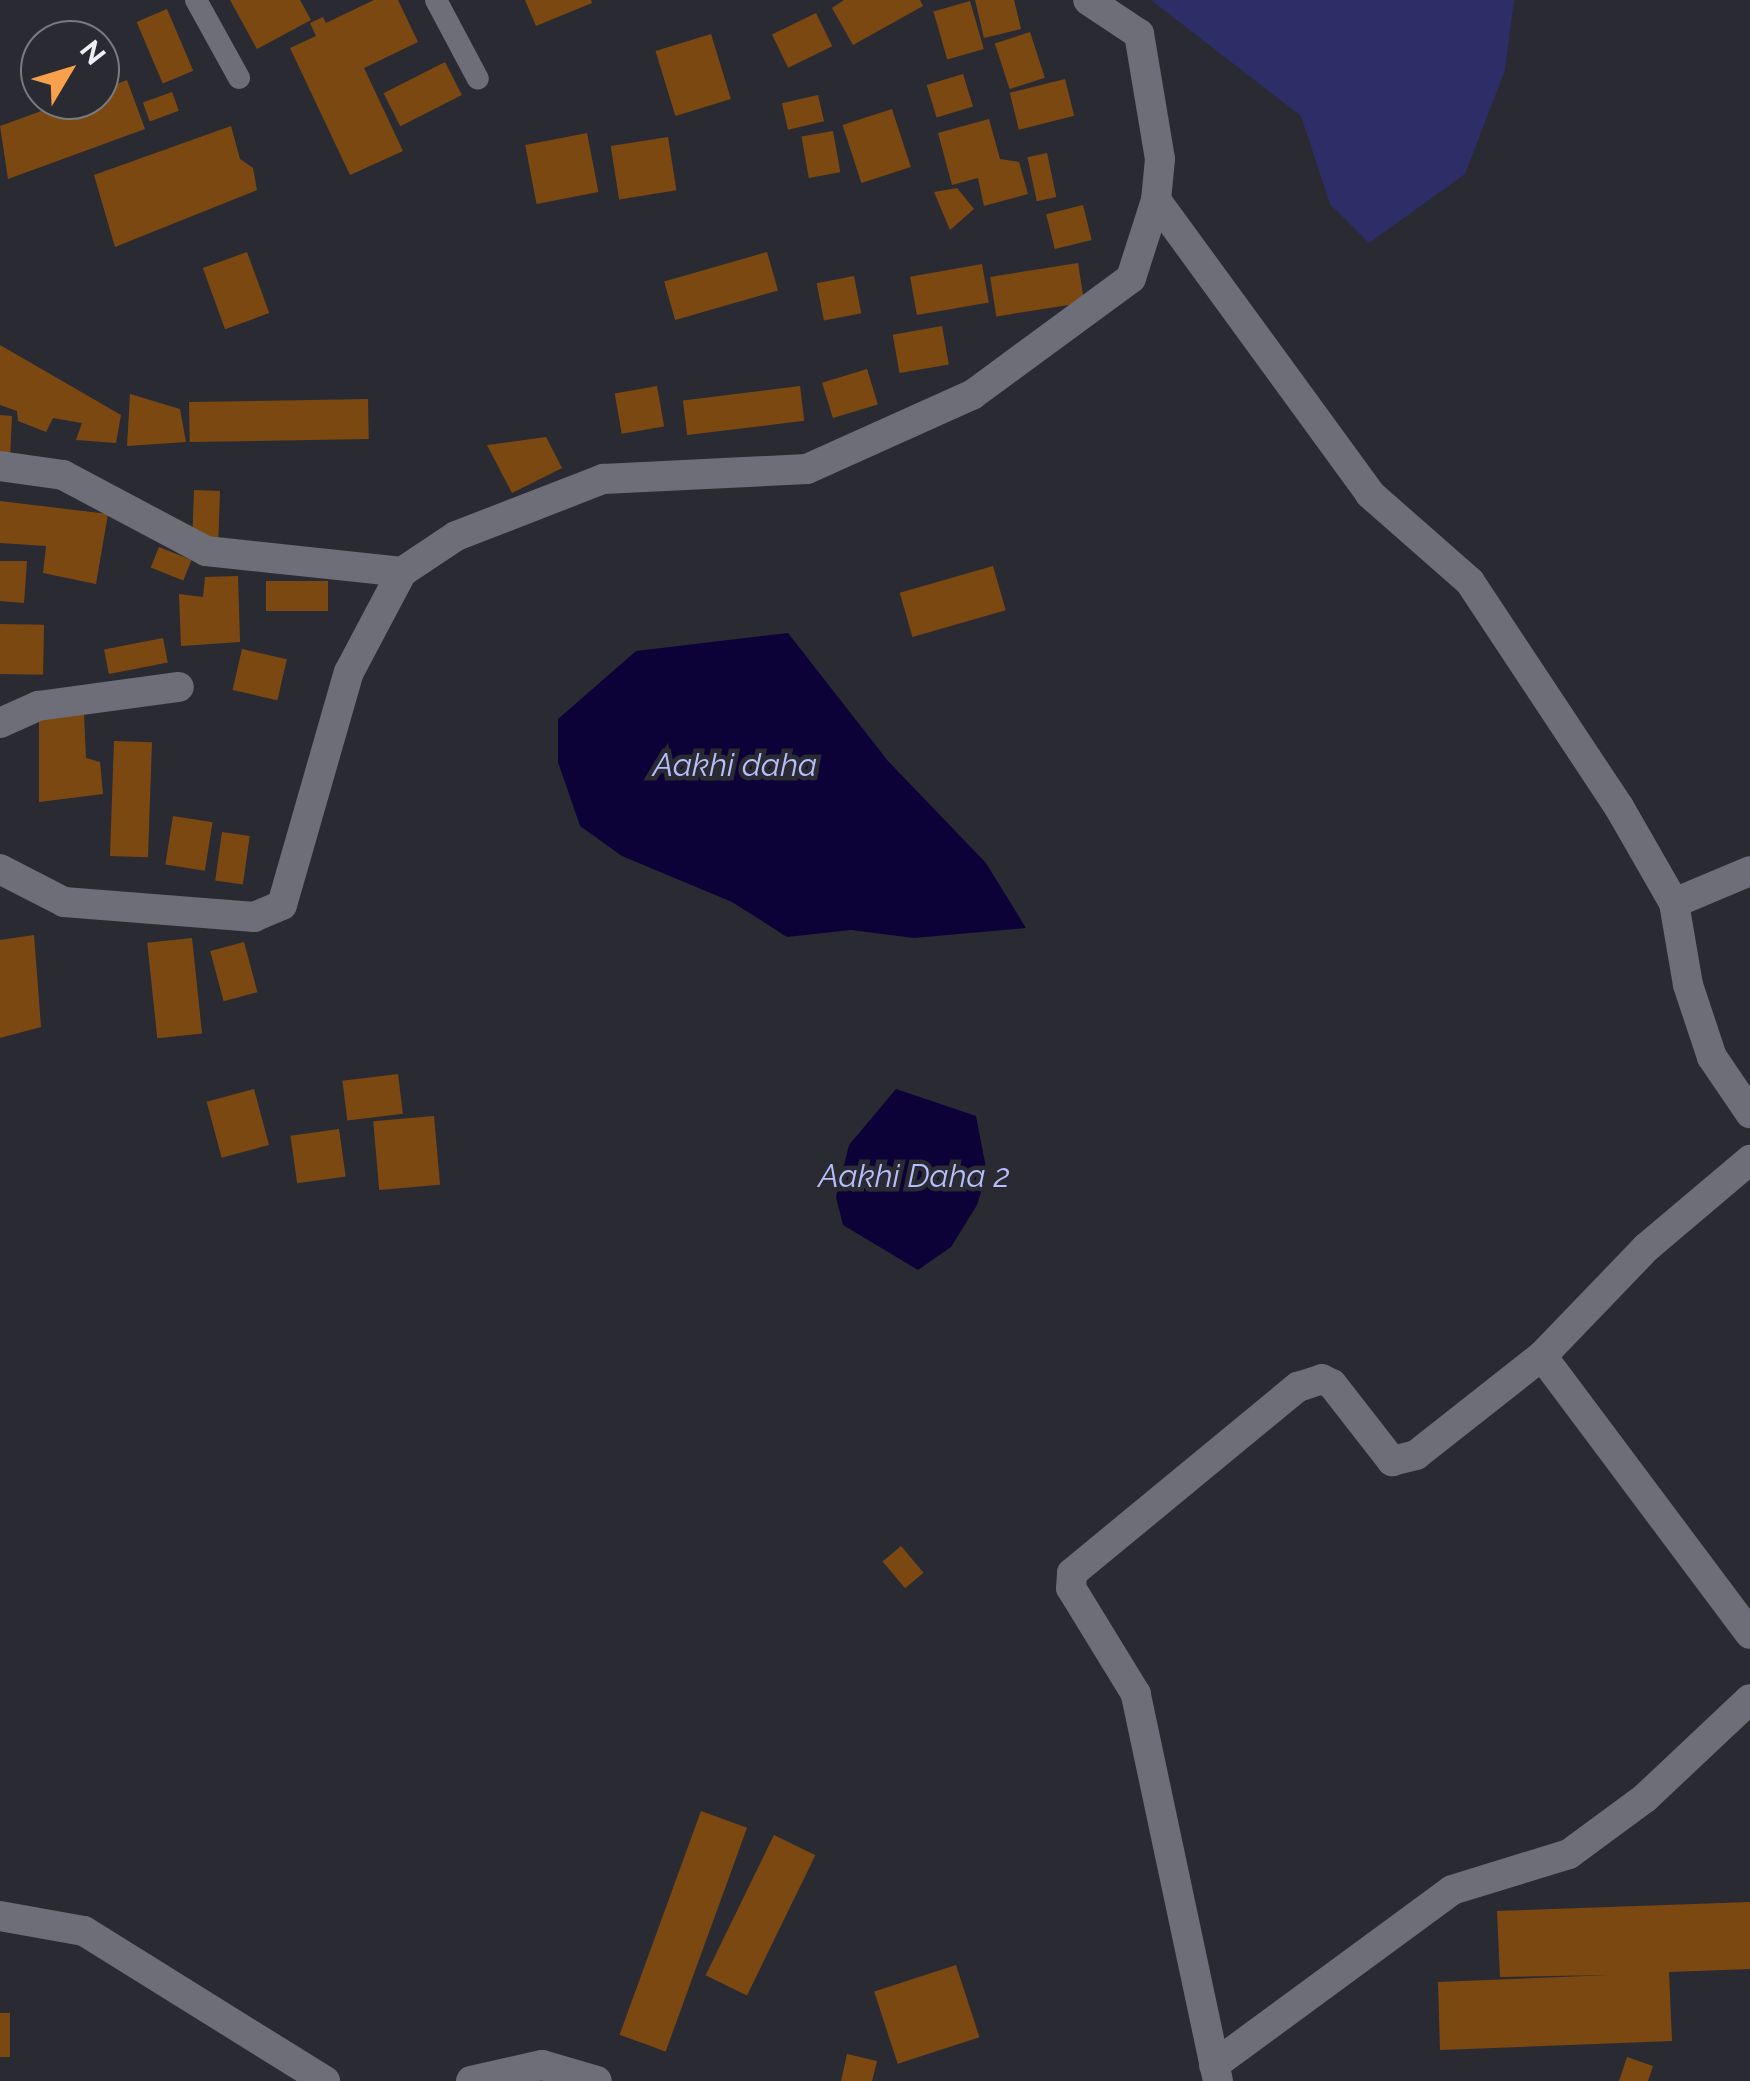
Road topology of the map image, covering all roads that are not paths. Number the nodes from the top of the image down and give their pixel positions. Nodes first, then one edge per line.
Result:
1 (196, 0) edge
2 (436, 0) edge
3 (1088, 0) edge
4 (239, 78) dead end
5 (478, 79) dead end
6 (1156, 200) junction
7 (0, 466) edge
8 (402, 572) junction
9 (179, 688) dead end
10 (0, 723) edge
11 (0, 868) edge
12 (1750, 872) edge
13 (1674, 903) junction
14 (1750, 1113) edge
15 (1750, 1160) edge
16 (1542, 1356) junction
17 (1750, 1634) edge
18 (1750, 1699) edge
19 (0, 1916) edge
20 (1216, 2073) edge
21 (326, 2081) edge
22 (471, 2081) edge
23 (597, 2081) edge

1 - 4 lane
2 - 5 lane
3 - 6 street
6 - 8 street
6 - 13 street
7 - 8 street
8 - 11 street
9 - 10 street
12 - 13 street
13 - 14 street
15 - 16 street
16 - 17 street
16 - 20 street
18 - 20 street
19 - 21 street
22 - 23 street

